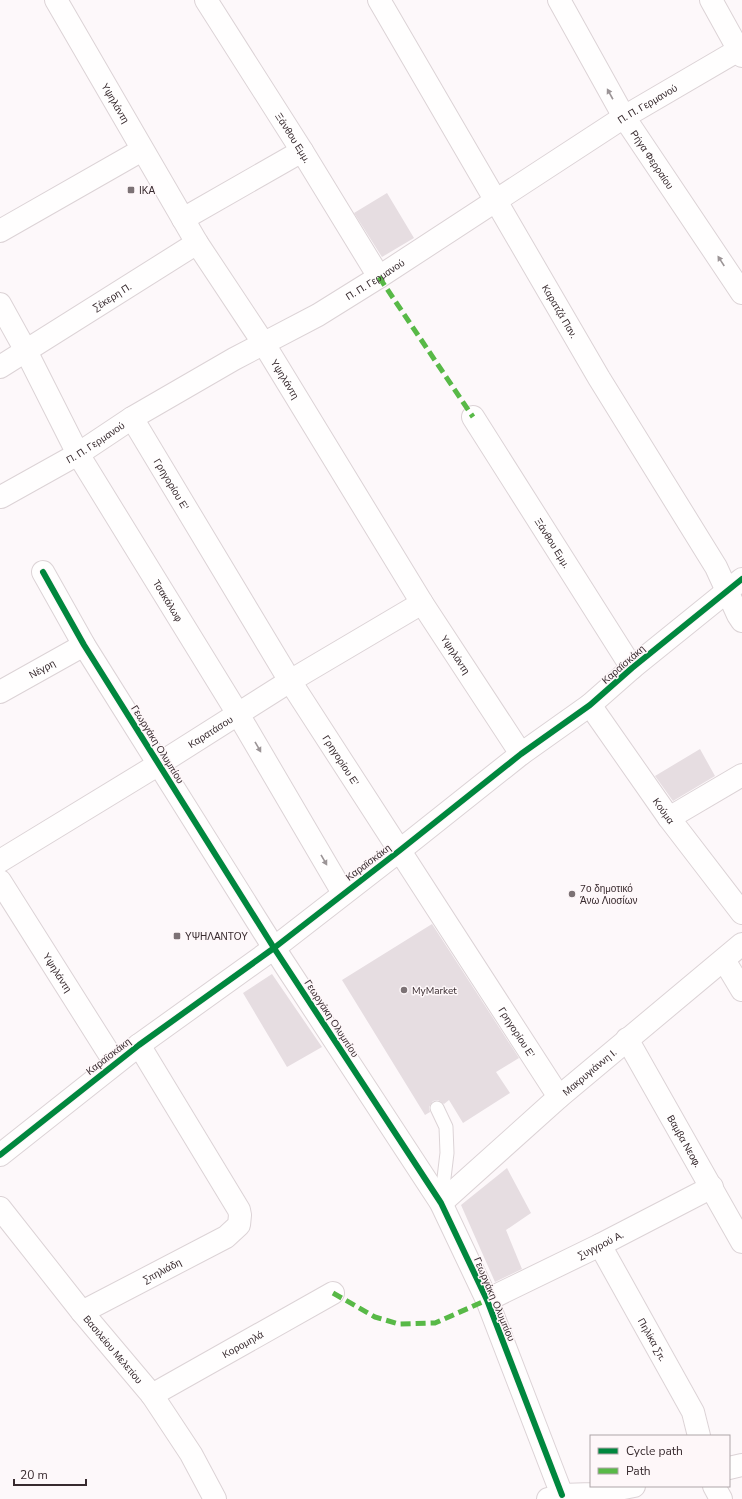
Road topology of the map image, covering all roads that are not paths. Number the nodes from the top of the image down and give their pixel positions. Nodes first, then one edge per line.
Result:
1 (56, 0) edge
2 (206, 0) edge
3 (379, 0) edge
4 (558, 0) edge
5 (711, 0) edge
6 (741, 51) edge
7 (624, 117) junction
8 (142, 150) junction
9 (302, 151) junction
10 (495, 200) junction
11 (183, 219) junction
12 (0, 231) edge
13 (197, 243) junction
14 (379, 277) junction
15 (742, 293) edge
16 (0, 304) edge
17 (264, 344) junction
18 (26, 351) junction
19 (0, 367) edge
20 (473, 417) dead end
21 (132, 418) junction
22 (78, 454) junction
23 (1, 497) edge
24 (43, 572) dead end
25 (734, 585) edge
26 (422, 604) junction
27 (742, 621) edge
28 (84, 645) junction
29 (632, 668) junction
30 (290, 681) junction
31 (0, 692) edge
32 (590, 705) junction
33 (238, 714) junction
34 (521, 754) junction
35 (159, 764) junction
36 (742, 775) edge
37 (669, 818) junction
38 (399, 851) junction
39 (0, 861) edge
40 (0, 882) edge
41 (343, 893) junction
42 (742, 913) edge
43 (742, 944) edge
44 (274, 948) junction
45 (724, 960) junction
46 (742, 990) edge
47 (627, 1040) junction
48 (139, 1044) junction
49 (115, 1063) junction
50 (559, 1097) junction
51 (437, 1108) dead end
52 (0, 1155) edge
53 (712, 1187) junction
54 (441, 1203) junction
55 (0, 1208) edge
56 (742, 1242) edge
57 (600, 1245) junction
58 (333, 1293) dead end
59 (487, 1300) junction
60 (82, 1312) junction
61 (152, 1395) junction
62 (698, 1435) edge
63 (742, 1465) edge
64 (730, 1468) edge
65 (630, 1487) edge
66 (715, 1487) edge
67 (593, 1496) edge
68 (555, 1497) edge
69 (215, 1499) edge
70 (721, 1499) edge

1 - 8 street, Υψηλάντη
2 - 9 street, Ξάνθου Εμμ.
3 - 10 street, Καρατζά Παν.
7 -> 4 street, Ρήγα Φερραίου
5 - 6 street
6 - 7 street, Π. Π. Γερμανού
7 - 10 street, Π. Π. Γερμανού
15 -> 7 street, Ρήγα Φερραίου
8 - 11 street, Υψηλάντη
8 - 12 street
9 - 11 street
9 - 14 street, Ξάνθου Εμμ.
10 - 14 street, Π. Π. Γερμανού
10 - 25 street, Καρατζά Παν.
11 - 13 street, Υψηλάντη
13 - 17 street, Υψηλάντη
13 - 18 street, Σέκερη Π.
14 - 17 street, Π. Π. Γερμανού
16 - 18 street, Τσακάλωφ
17 - 21 street, Π. Π. Γερμανού
17 - 26 street, Υψηλάντη
18 - 19 street, Σέκερη Π.
18 - 22 street, Τσακάλωφ
20 - 29 street, Ξάνθου Εμμ.
21 - 22 street, Π. Π. Γερμανού
21 - 30 street, Γρηγορίου Ε'
22 - 23 street, Π. Π. Γερμανού
22 - 33 street, Τσακάλωφ
24 - 28 street, Γεωργάκη Ολυμπίου
25 - 27 street, Καρατζά Παν.
25 - 29 street, Καραϊσκάκη
26 - 30 street, Καρατάσου
26 - 34 street, Υψηλάντη
28 - 31 street, Νέγρη
28 - 35 street, Γεωργάκη Ολυμπίου
29 - 32 street, Καραϊσκάκη
30 - 33 street, Καρατάσου
30 - 38 street, Γρηγορίου Ε'
32 - 34 street, Καραϊσκάκη
32 - 37 street, Κούμα
33 - 35 street, Καρατάσου
33 -> 41 street, Τσακάλωφ
34 - 38 street, Καραϊσκάκη
35 - 39 street, Καρατάσου
35 - 44 street, Γεωργάκη Ολυμπίου
36 - 37 street
37 - 42 street, Κούμα
38 - 41 street, Καραϊσκάκη
38 - 50 street, Γρηγορίου Ε'
40 - 49 street, Υψηλάντη
41 - 44 street, Καραϊσκάκη
43 - 45 street, Μακρυγιάννη Ι.
44 - 48 street, Καραϊσκάκη
44 - 54 street, Γεωργάκη Ολυμπίου
45 - 46 street
45 - 47 street, Μακρυγιάννη Ι.
47 - 50 street, Μακρυγιάννη Ι.
47 - 53 street, Βαμβα Νεοφ.
48 - 49 street, Καραϊσκάκη
48 - 60 street, Σπηλιάδη
49 - 52 street, Καραϊσκάκη
50 - 54 street, Μακρυγιάννη Ι.
51 - 54 lane
53 - 56 street, Βαμβα Νεοφ.
53 - 57 street, Συγγρού Α.
54 - 59 street, Γεωργάκη Ολυμπίου
55 - 60 street, Βασιλείου Μελετίου
57 - 59 street, Συγγρού Α.
57 - 62 street, Πηλίκα Σπ.
58 - 61 street, Κορομηλά
59 - 68 street, Γεωργάκη Ολυμπίου
60 - 61 street, Βασιλείου Μελετίου
61 - 69 street, Βασιλείου Μελετίου
63 - 64 street
65 - 67 street
66 - 70 street
67 - 68 street

